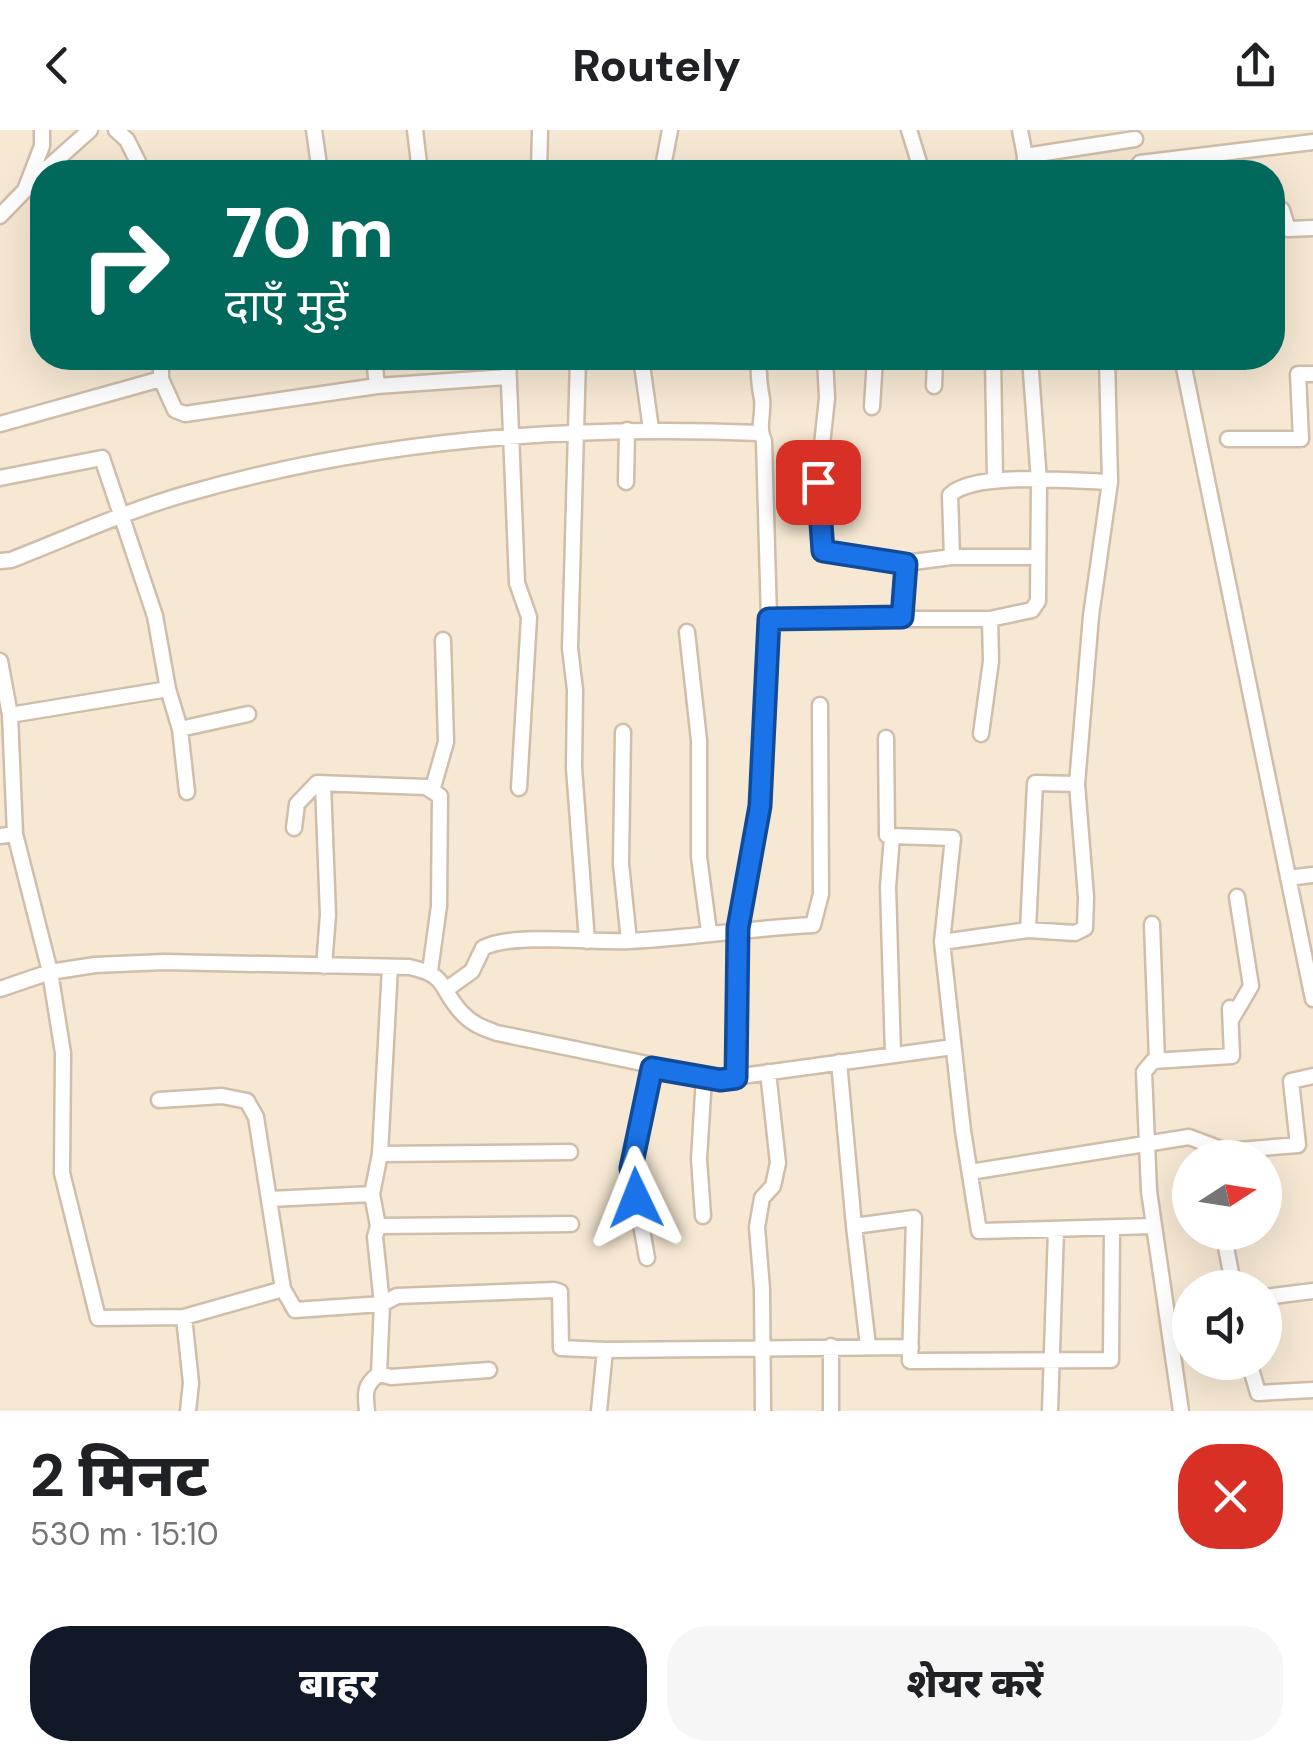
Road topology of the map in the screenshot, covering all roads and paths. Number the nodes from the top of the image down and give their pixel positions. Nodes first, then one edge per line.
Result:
1 (42, 130) edge
2 (90, 130) edge
3 (116, 130) edge
4 (314, 130) edge
5 (415, 130) edge
6 (540, 130) edge
7 (670, 130) edge
8 (908, 130) edge
9 (1020, 130) edge
10 (1134, 134) edge
11 (1313, 142) edge
12 (1025, 156) junction
13 (37, 160) edge
14 (58, 160) edge
15 (137, 160) edge
16 (318, 160) edge
17 (419, 160) edge
18 (539, 160) edge
19 (664, 160) edge
20 (918, 160) edge
21 (1025, 160) edge
22 (1139, 160) edge
23 (1194, 160) edge
24 (30, 177) edge
25 (30, 186) edge
26 (25, 190) junction
27 (0, 216) edge
28 (1285, 220) edge
29 (1313, 228) edge
30 (161, 370) edge
31 (375, 370) edge
32 (507, 370) edge
33 (577, 370) edge
34 (643, 370) edge
35 (759, 370) edge
36 (825, 370) edge
37 (874, 370) edge
38 (934, 370) edge
39 (993, 370) edge
40 (1031, 370) edge
41 (1107, 370) edge
42 (1184, 370) edge
43 (1313, 374) edge
44 (506, 377) junction
45 (161, 379) junction
46 (377, 386) junction
47 (934, 386) dead end
48 (872, 407) dead end
49 (0, 424) edge
50 (651, 429) junction
51 (627, 430) junction
52 (760, 433) junction
53 (574, 434) junction
54 (513, 437) junction
55 (1228, 438) dead end
56 (1307, 438) edge
57 (0, 478) edge
58 (995, 480) junction
59 (1039, 481) junction
60 (626, 482) dead end
61 (1110, 482) junction
62 (123, 517) junction
63 (952, 557) junction
64 (1038, 557) junction
65 (0, 561) edge
66 (906, 564) junction
67 (902, 617) junction
68 (769, 619) junction
69 (990, 619) junction
70 (686, 632) dead end
71 (443, 640) dead end
72 (0, 661) edge
73 (168, 690) junction
74 (820, 704) dead end
75 (248, 714) dead end
76 (10, 716) junction
77 (180, 729) junction
78 (623, 732) dead end
79 (981, 734) dead end
80 (886, 738) dead end
81 (323, 784) junction
82 (1077, 784) junction
83 (519, 788) dead end
84 (432, 791) junction
85 (187, 792) dead end
86 (294, 828) dead end
87 (8, 835) edge
88 (892, 836) junction
89 (1313, 875) edge
90 (1288, 878) junction
91 (1237, 897) dead end
92 (1152, 924) dead end
93 (738, 928) junction
94 (1028, 930) junction
95 (709, 932) junction
96 (586, 941) junction
97 (629, 941) junction
98 (942, 942) junction
99 (324, 966) junction
100 (390, 967) junction
101 (430, 971) junction
102 (50, 972) junction
103 (0, 988) edge
104 (447, 989) junction
105 (1313, 999) edge
106 (953, 1048) junction
107 (893, 1054) junction
108 (1157, 1061) junction
109 (839, 1062) junction
110 (652, 1068) junction
111 (768, 1072) junction
112 (1313, 1076) edge
113 (704, 1077) junction
114 (736, 1078) junction
115 (160, 1100) dead end
116 (1146, 1144) junction
117 (570, 1152) dead end
118 (380, 1154) junction
119 (970, 1172) junction
120 (372, 1194) junction
121 (271, 1199) junction
122 (703, 1216) dead end
123 (571, 1224) dead end
124 (378, 1226) junction
125 (854, 1226) junction
126 (1154, 1226) junction
127 (1112, 1229) junction
128 (1056, 1230) junction
129 (647, 1258) dead end
130 (284, 1289) junction
131 (1313, 1291) edge
132 (1282, 1295) edge
133 (382, 1304) junction
134 (184, 1317) junction
135 (831, 1346) junction
136 (868, 1346) junction
137 (911, 1347) junction
138 (762, 1348) junction
139 (605, 1350) junction
140 (1052, 1361) junction
141 (489, 1370) dead end
142 (379, 1374) junction
143 (1254, 1380) edge
144 (1313, 1390) edge
145 (188, 1411) edge
146 (366, 1411) edge
147 (599, 1411) edge
148 (763, 1411) edge
149 (831, 1411) edge
150 (1050, 1411) edge
151 (1181, 1411) edge

1 - 13 street
2 - 14 street
3 - 15 street
4 - 16 street
5 - 17 street
6 - 18 street
7 - 19 street
8 - 20 street
9 - 12 street
10 - 12 street
10 - 22 street
11 - 23 street
12 - 21 street
24 - 26 street
25 - 26 street
26 - 27 street
28 - 29 street
30 - 45 street
31 - 46 street
32 - 44 street
33 - 53 street
34 - 50 street
35 - 52 street
36 - 66 street
37 - 48 street
38 - 47 street
39 - 58 street
40 - 59 street
41 - 61 street
42 - 90 street
43 - 56 street
44 - 46 street
44 - 54 street
45 - 46 street
45 - 49 street
50 - 51 street
50 - 52 street
51 - 53 street
51 - 60 street
52 - 68 street
53 - 54 street
53 - 96 street
54 - 62 street
54 - 83 street
55 - 56 street
57 - 62 street
58 - 59 street
58 - 63 street
59 - 61 street
59 - 64 street
61 - 82 street
62 - 65 street
62 - 73 street
63 - 64 street
63 - 66 street
64 - 69 street
66 - 67 street
67 - 68 street
67 - 69 street
68 - 93 street
69 - 79 street
70 - 95 street
71 - 84 street
72 - 76 street
73 - 76 street
73 - 77 street
74 - 93 street
75 - 77 street
76 - 87 street
77 - 85 street
78 - 97 street
80 - 88 street
81 - 84 street
81 - 86 street
81 - 99 street
82 - 94 street
82 - 94 street
84 - 101 street
87 - 102 street
88 - 98 street
88 - 107 street
89 - 90 street
90 - 105 street
91 - 108 street
92 - 108 street
93 - 95 street
93 - 114 street
94 - 98 street
95 - 97 street
96 - 97 street
96 - 104 street
98 - 106 street
99 - 100 street
99 - 102 street
100 - 101 street
100 - 118 street
101 - 104 street
102 - 103 street
102 - 134 street
104 - 110 street
106 - 107 street
106 - 119 street
107 - 109 street
108 - 116 street
109 - 111 street
109 - 125 street
110 - 113 street
110 - 129 street
111 - 114 street
111 - 138 street
112 - 116 street
113 - 114 street
113 - 122 street
115 - 121 street
116 - 119 street
116 - 126 street
117 - 118 street
118 - 120 street
119 - 128 street
120 - 121 street
120 - 124 street
121 - 130 street
123 - 124 street
124 - 133 street
125 - 136 street
125 - 137 street
126 - 127 street
126 - 151 street
127 - 128 street
127 - 140 street
128 - 140 street
130 - 133 street
130 - 134 street
131 - 132 street
133 - 139 street
133 - 142 street
134 - 145 street
135 - 136 street
135 - 138 street
135 - 149 street
136 - 137 street
137 - 140 street
138 - 139 street
138 - 148 street
139 - 147 street
140 - 150 street
141 - 142 street
142 - 146 street
143 - 144 street

